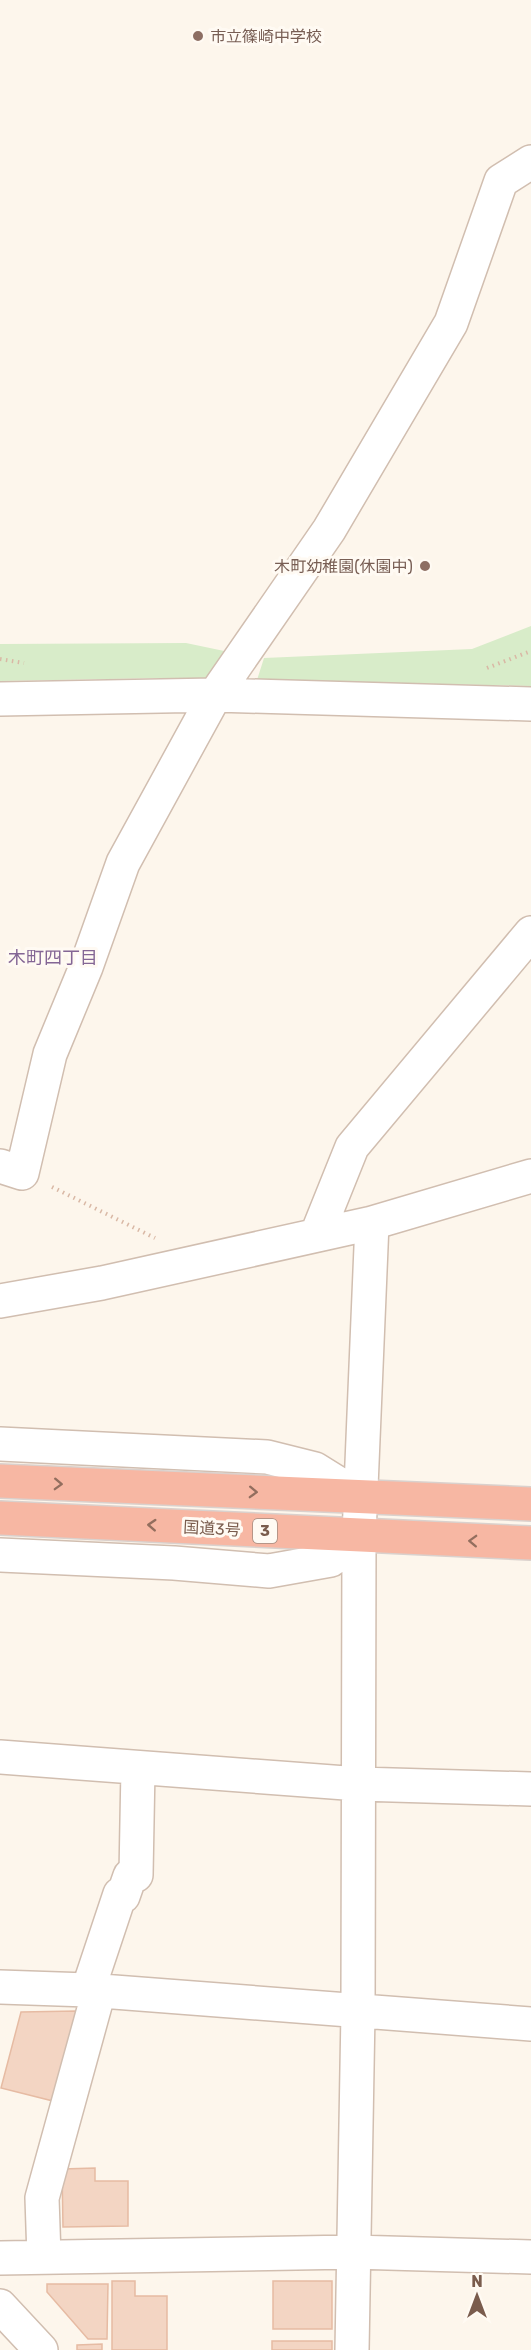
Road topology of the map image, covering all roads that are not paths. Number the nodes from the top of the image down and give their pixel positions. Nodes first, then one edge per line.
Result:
1 (531, 162) edge
2 (215, 695) junction
3 (0, 699) edge
4 (531, 704) edge
5 (531, 933) edge
6 (11, 1169) edge
7 (531, 1176) edge
8 (372, 1223) junction
9 (317, 1234) junction
10 (0, 1301) edge
11 (0, 1444) edge
12 (0, 1481) edge
13 (360, 1497) junction
14 (531, 1504) edge
15 (0, 1518) edge
16 (359, 1535) junction
17 (531, 1543) edge
18 (0, 1555) edge
19 (0, 1757) edge
20 (138, 1768) junction
21 (359, 1784) junction
22 (531, 1790) edge
23 (0, 1987) edge
24 (94, 1991) junction
25 (358, 2012) junction
26 (531, 2024) edge
27 (354, 2252) junction
28 (44, 2257) junction
29 (531, 2257) edge
30 (0, 2258) edge
31 (0, 2306) edge
32 (41, 2350) edge
33 (352, 2350) edge

1 - 2 street
2 - 3 street
2 - 4 street
2 - 6 street
5 - 9 street
7 - 8 street
8 - 9 street
8 - 13 street
9 - 10 street
11 - 13 street
12 -> 13 highway
13 - 14 highway
13 - 16 street
16 -> 15 highway, 国道3号 / 3
17 -> 16 highway, 国道3号 / 3
16 - 18 street
16 - 21 street
19 - 20 street
20 - 21 street
20 - 24 street
21 - 22 street
21 - 25 street
23 - 24 street
24 - 25 street
24 - 28 street
25 - 26 street
25 - 27 street
27 - 28 street
27 - 29 street
27 - 33 street
28 - 30 street
31 - 32 street

